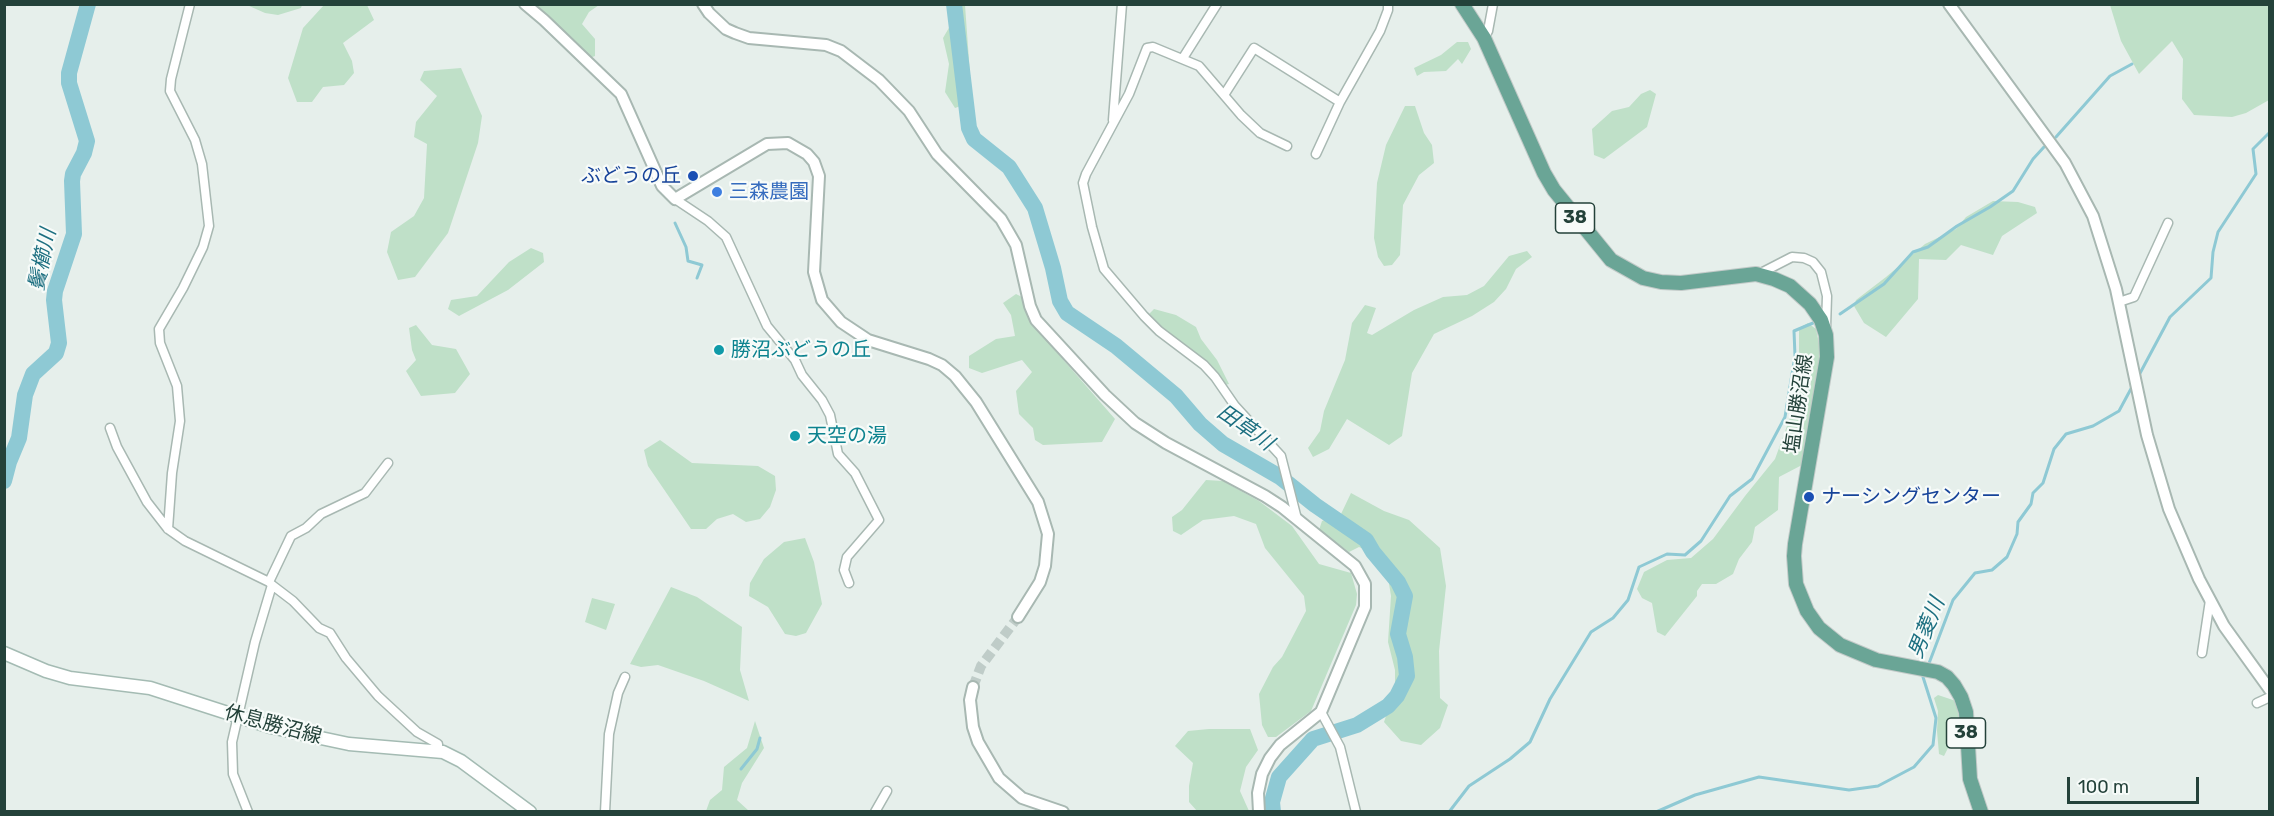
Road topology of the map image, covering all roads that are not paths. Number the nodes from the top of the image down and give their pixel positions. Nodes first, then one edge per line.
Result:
1 (190, 4) edge
2 (525, 4) edge
3 (703, 4) edge
4 (1122, 4) edge
5 (1217, 4) edge
6 (1388, 4) edge
7 (1462, 4) edge
8 (1493, 4) edge
9 (1950, 4) edge
10 (1484, 38) junction
11 (1184, 58) junction
12 (1224, 95) junction
13 (1340, 102) junction
14 (1113, 123) junction
15 (1287, 146) dead end
16 (1316, 154) dead end
17 (675, 199) junction
18 (2168, 224) dead end
19 (1759, 275) junction
20 (2120, 302) junction
21 (1826, 333) junction
22 (110, 428) dead end
23 (388, 463) dead end
24 (1297, 519) junction
25 (168, 529) junction
26 (270, 583) junction
27 (849, 583) dead end
28 (2210, 600) junction
29 (1018, 617) tunnel mouth
30 (4, 653) edge
31 (2202, 653) dead end
32 (625, 677) dead end
33 (972, 687) tunnel mouth
34 (2270, 690) edge
35 (2270, 697) edge
36 (2257, 703) dead end
37 (1320, 712) junction
38 (237, 716) junction
39 (438, 751) junction
40 (887, 791) dead end
41 (248, 812) edge
42 (530, 812) edge
43 (605, 812) edge
44 (875, 812) edge
45 (1063, 812) edge
46 (1259, 812) edge
47 (1356, 812) edge
48 (1981, 812) edge

1 - 25 street
2 - 17 street
3 - 24 street
4 - 14 street
5 - 11 street
6 - 13 street
7 - 10 main road, 塩山勝沼線 / 38
8 - 10 street
9 - 20 street
10 - 19 main road, 塩山勝沼線 / 38
11 - 12 street
11 - 14 street
12 - 13 street
12 - 15 street
13 - 16 street
14 - 24 street
17 - 27 street
17 - 29 street
18 - 20 street
19 - 21 main road, 塩山勝沼線 / 38
19 - 21 street
20 - 28 street
21 - 48 main road, 塩山勝沼線 / 38
22 - 25 street
23 - 26 street
24 - 37 street
25 - 26 street
26 - 38 street
26 - 39 street
28 - 31 street
28 - 34 street
30 - 38 main road, 休息勝沼線
32 - 43 street
33 - 45 street
35 - 36 street
37 - 46 street
37 - 47 street
38 - 39 main road, 休息勝沼線
38 - 41 street
39 - 42 main road, 休息勝沼線
40 - 44 street

